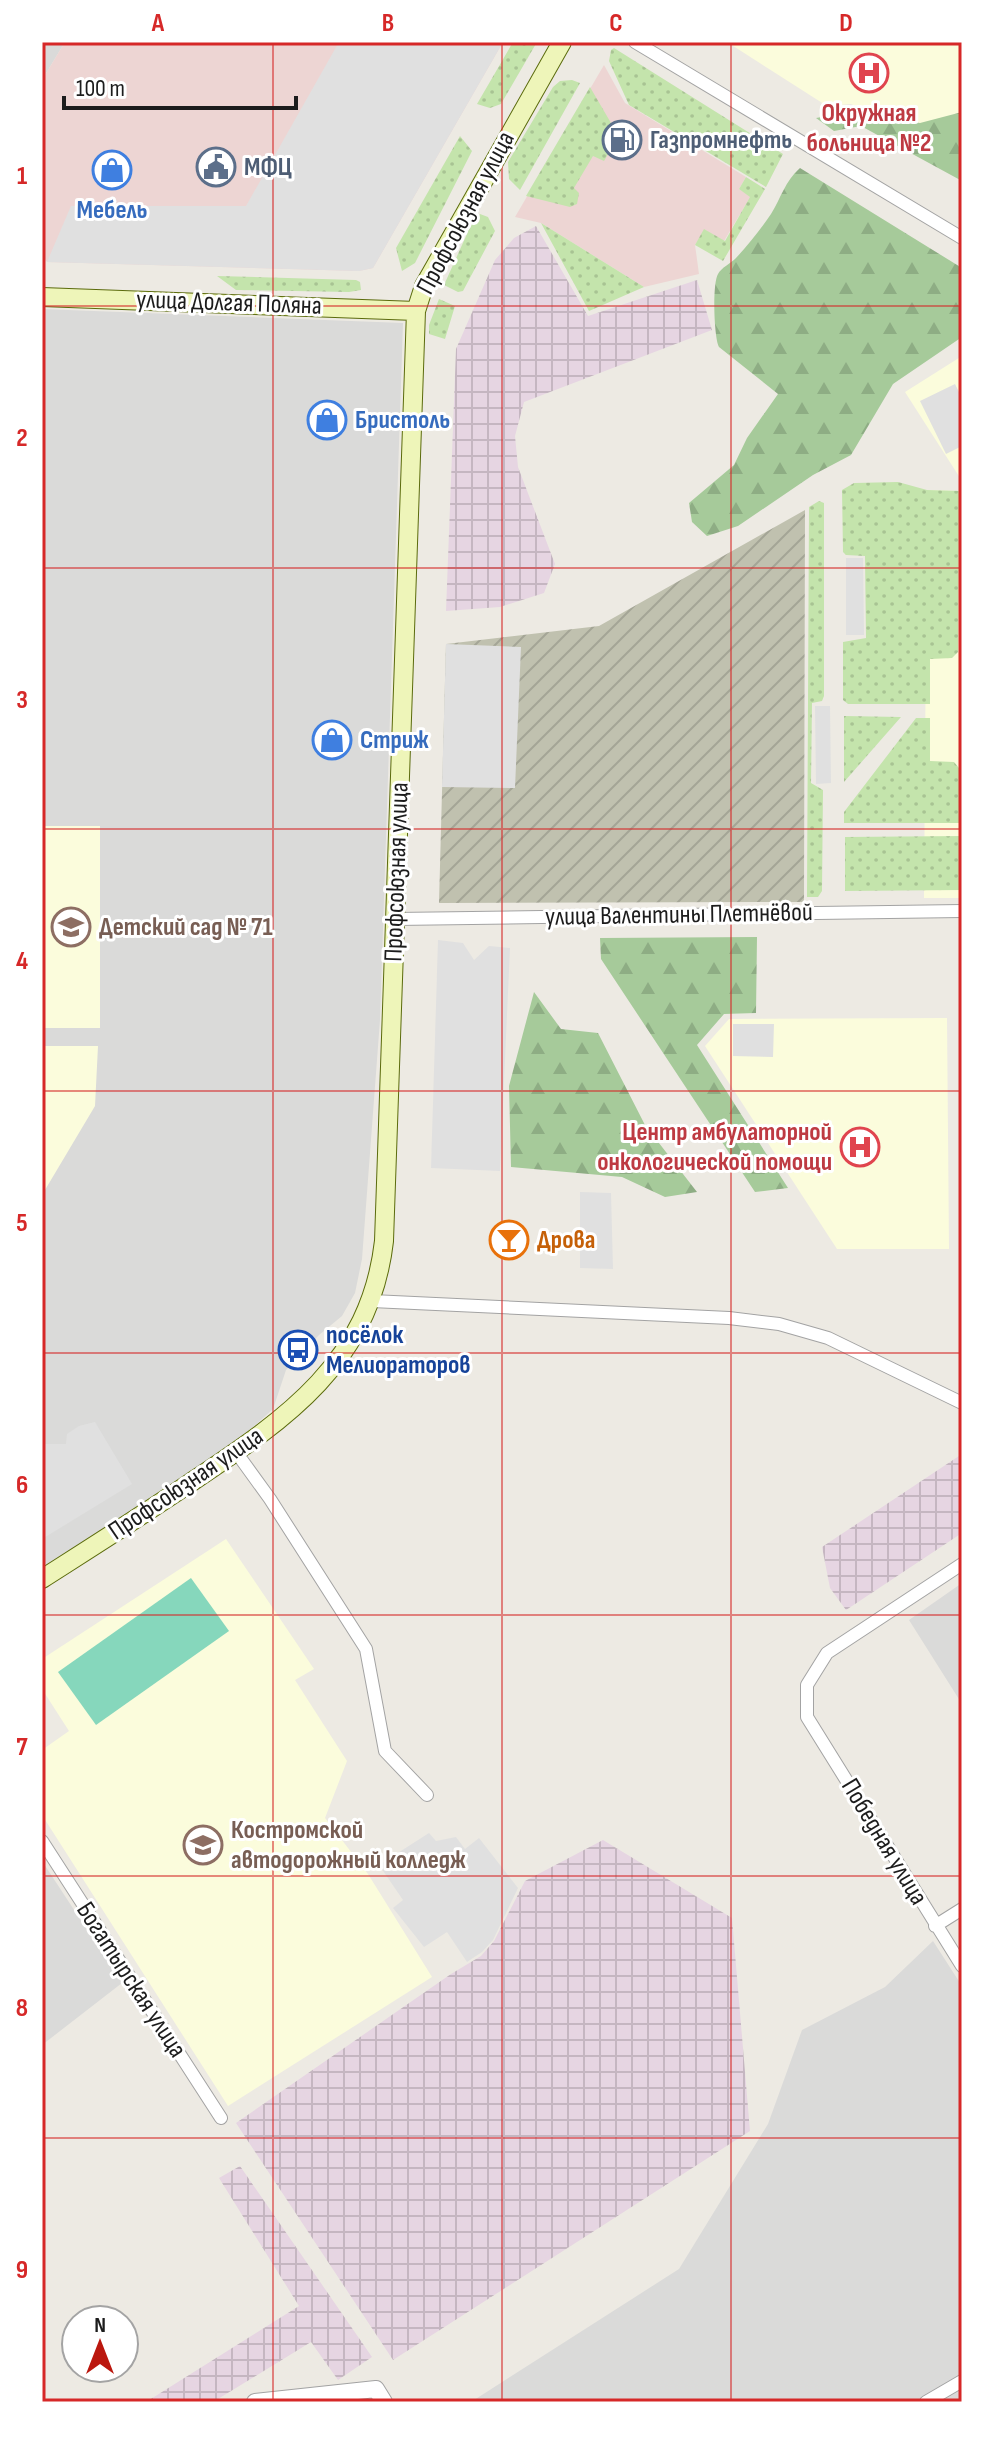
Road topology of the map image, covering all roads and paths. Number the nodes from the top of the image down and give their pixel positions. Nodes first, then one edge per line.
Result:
1 (562, 42) edge
2 (635, 42) edge
3 (962, 238) edge
4 (42, 297) edge
5 (416, 311) junction
6 (962, 911) edge
7 (395, 919) junction
8 (372, 1301) junction
9 (962, 1403) edge
10 (236, 1452) junction
11 (962, 1564) edge
12 (42, 1579) edge
13 (427, 1795) dead end
14 (42, 1841) edge
15 (962, 1909) edge
16 (935, 1926) junction
17 (962, 1966) edge
18 (221, 2118) dead end
19 (962, 2381) edge
20 (380, 2396) edge
21 (255, 2402) edge
22 (926, 2402) edge

1 - 5 main road, Профсоюзная улица
2 - 3 street
4 - 5 main road, улица Долгая Поляна
5 - 7 main road, Профсоюзная улица
6 - 7 street, улица Валентины Плетнёвой
7 - 8 main road, Профсоюзная улица
8 - 9 street
8 - 10 main road, Профсоюзная улица
10 - 12 main road, Профсоюзная улица
10 - 13 street
11 - 16 street, Победная улица
14 - 18 street, Богатырская улица
15 - 16 street
16 - 17 street, Победная улица
19 - 22 street
20 - 21 street

